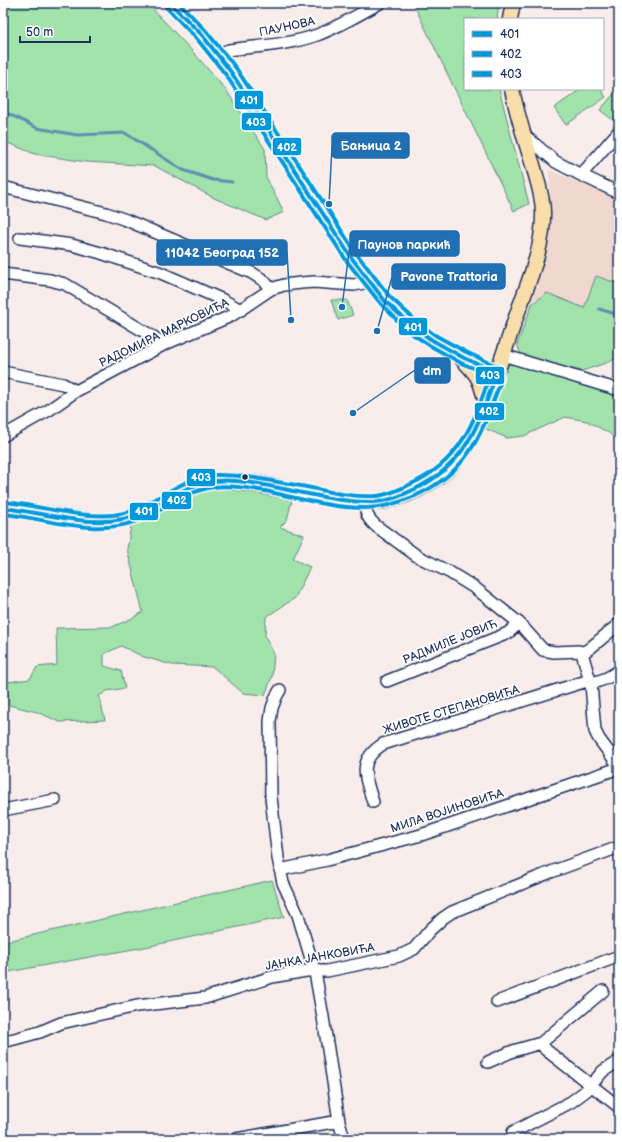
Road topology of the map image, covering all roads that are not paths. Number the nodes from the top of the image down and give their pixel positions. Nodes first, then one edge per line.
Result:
1 (170, 3) edge
2 (380, 3) edge
3 (513, 3) edge
4 (510, 18) edge
5 (218, 54) junction
6 (512, 90) edge
7 (619, 131) edge
8 (524, 135) junction
9 (580, 175) junction
10 (3, 187) edge
11 (619, 193) edge
12 (20, 238) dead end
13 (3, 274) edge
14 (369, 282) junction
15 (271, 289) junction
16 (240, 310) junction
17 (165, 344) junction
18 (503, 355) junction
19 (460, 357) junction
20 (3, 372) edge
21 (497, 372) junction
22 (619, 390) edge
23 (76, 391) junction
24 (486, 403) junction
25 (3, 436) edge
26 (365, 503) junction
27 (3, 508) edge
28 (519, 623) junction
29 (619, 624) edge
30 (582, 653) junction
31 (619, 671) edge
32 (387, 681) dead end
33 (591, 682) junction
34 (280, 690) dead end
35 (615, 752) edge
36 (619, 767) edge
37 (55, 800) dead end
38 (373, 802) dead end
39 (3, 810) edge
40 (619, 847) edge
41 (280, 870) junction
42 (619, 956) edge
43 (315, 972) junction
44 (603, 991) dead end
45 (497, 1002) dead end
46 (3, 1042) edge
47 (541, 1043) junction
48 (619, 1061) edge
49 (488, 1062) dead end
50 (592, 1085) junction
51 (619, 1107) edge
52 (339, 1121) junction
53 (513, 1132) dead end
54 (236, 1139) edge
55 (344, 1139) edge

1 - 5 street
2 - 5 street, ПАУНОВА
3 - 4 main road
5 - 14 street
6 - 8 main road
7 - 9 street
8 - 9 street
8 - 18 main road
9 - 11 street
10 - 15 street
12 - 16 street
13 - 17 street
14 - 15 street, РАДОМИРА МАРКОВИЋА
14 - 19 street
15 - 16 street, РАДОМИРА МАРКОВИЋА
16 - 17 street, РАДОМИРА МАРКОВИЋА
17 - 23 street, РАДОМИРА МАРКОВИЋА
18 - 21 main road
18 - 22 street
19 - 21 street
19 - 24 main road
20 - 23 street
21 - 24 main road
23 - 25 street, РАДОМИРА МАРКОВИЋА
24 - 26 main road
26 - 27 main road
26 - 28 street
28 - 30 street
28 - 32 street, РАДМИЛЕ ЈОВИЋ
29 - 30 street
30 - 33 street
31 - 33 street, ЖИВОТЕ СТЕПАНОВИЋА
33 - 35 street
33 - 38 street, ЖИВОТЕ СТЕПАНОВИЋА
34 - 41 street
35 - 36 street
36 - 41 street, МИЛА ВОЈИНОВИЋА
37 - 39 street
40 - 43 street, ЈАНКА ЈАНКОВИЋА
41 - 43 street
42 - 45 street
43 - 46 street, ЈАНКА ЈАНКОВИЋА
43 - 52 street
44 - 47 street
47 - 49 street
47 - 50 street
48 - 50 street
50 - 51 street
50 - 53 street
52 - 54 street
52 - 55 street

